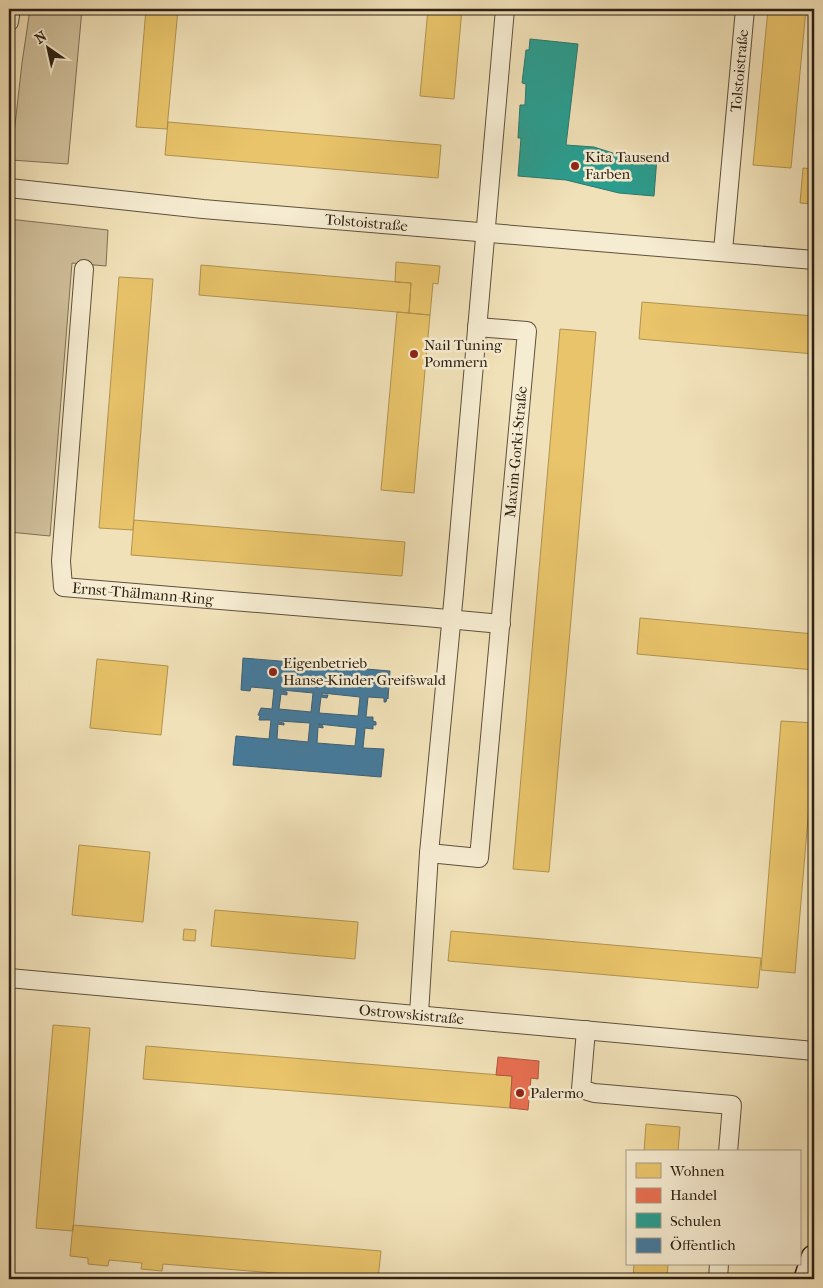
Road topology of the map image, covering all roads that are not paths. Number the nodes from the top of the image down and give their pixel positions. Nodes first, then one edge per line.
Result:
1 (11, 9) edge
2 (505, 9) edge
3 (745, 9) edge
4 (9, 22) edge
5 (9, 188) edge
6 (485, 232) junction
7 (723, 251) junction
8 (814, 260) edge
9 (84, 269) dead end
10 (477, 327) junction
11 (452, 619) junction
12 (500, 624) junction
13 (428, 854) junction
14 (9, 978) edge
15 (419, 1014) junction
16 (586, 1030) junction
17 (814, 1050) edge
18 (728, 1150) edge
19 (814, 1258) edge
20 (719, 1266) edge
21 (718, 1279) edge
22 (807, 1279) edge

1 - 4 street
2 - 6 street
3 - 7 street, Tolstoistraße
5 - 6 street, Tolstoistraße
6 - 7 street, Tolstoistraße
6 - 10 street
7 - 8 street, Tolstoistraße
9 - 11 street, Ernst-Thälmann-Ring
10 - 11 street
10 - 12 street, Maxim-Gorki-Straße
11 - 12 street
11 - 13 street
12 - 13 street, Maxim-Gorki-Straße
13 - 15 street
14 - 15 street, Ostrowskistraße
15 - 16 street, Ostrowskistraße
16 - 17 street, Ostrowskistraße
16 - 18 street
19 - 22 main road
20 - 21 street

